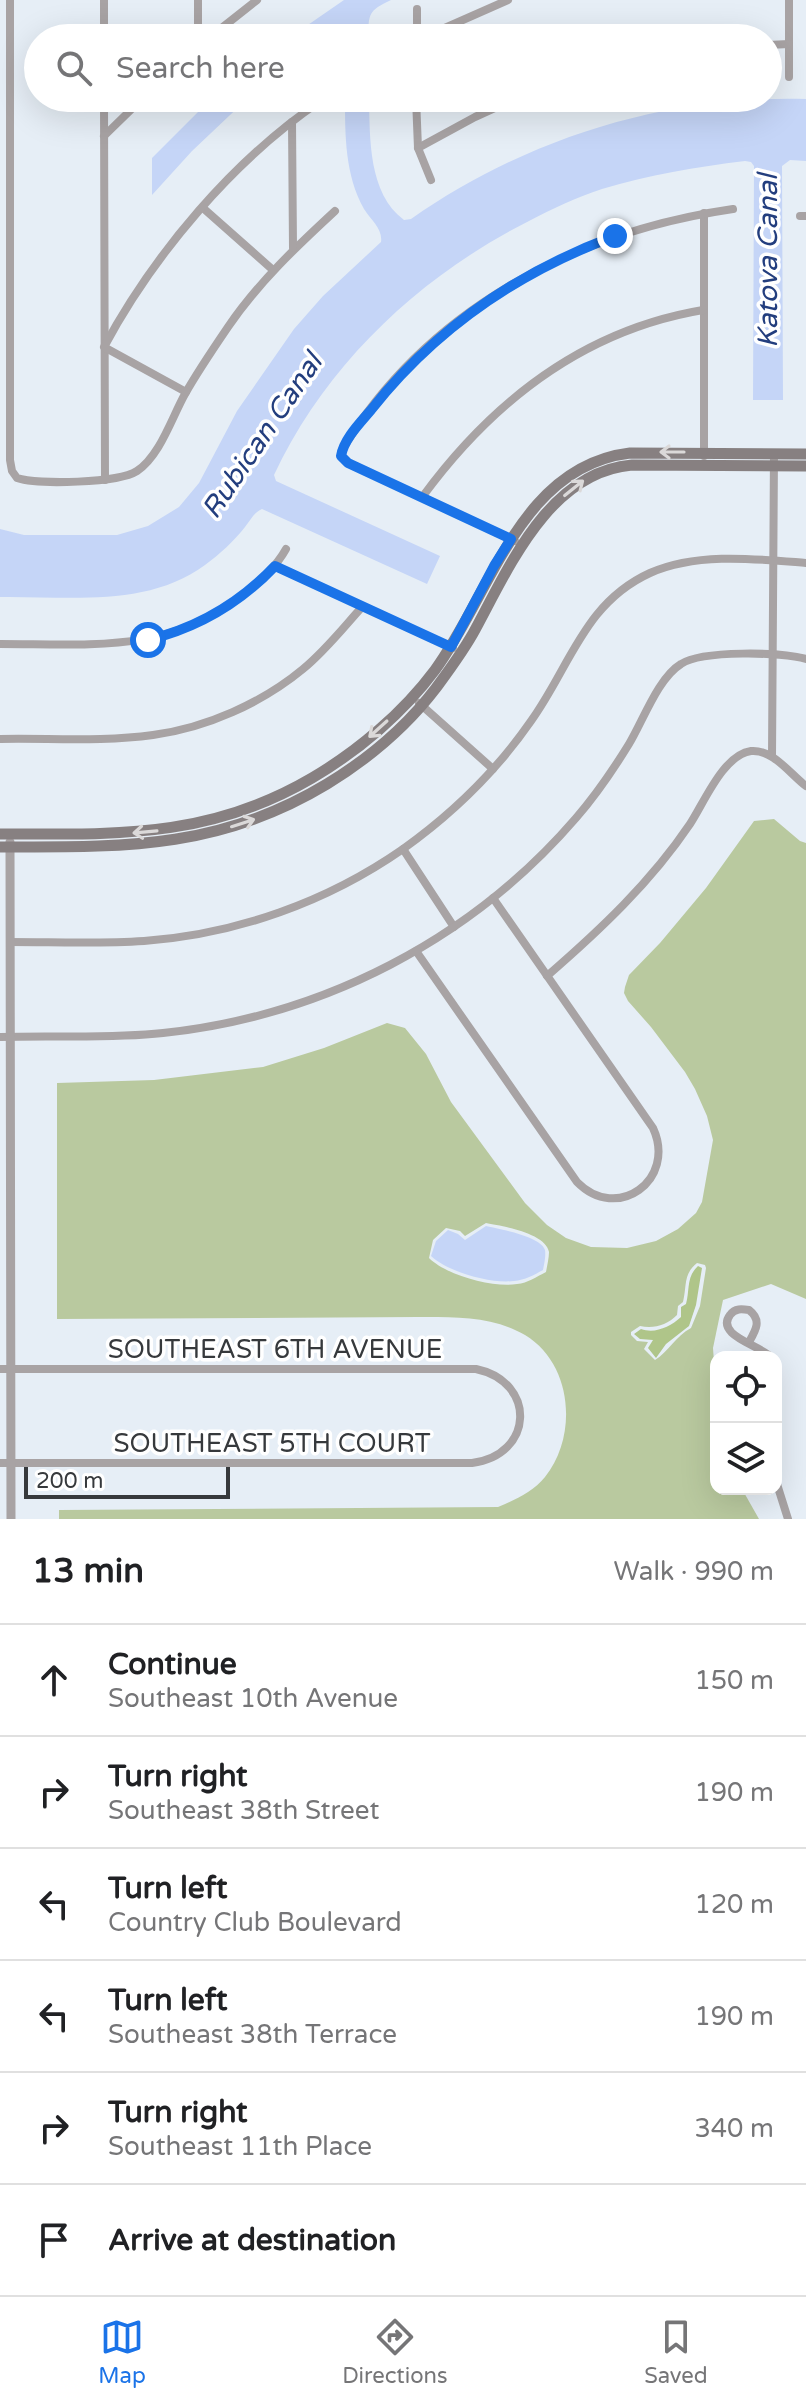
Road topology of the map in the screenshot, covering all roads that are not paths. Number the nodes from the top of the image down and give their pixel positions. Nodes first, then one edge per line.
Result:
1 (10, 0) edge
2 (104, 0) edge
3 (198, 0) edge
4 (257, 0) edge
5 (508, 0) edge
6 (789, 0) edge
7 (417, 9) dead end
8 (104, 24) edge
9 (198, 24) edge
10 (227, 24) edge
11 (418, 24) edge
12 (452, 24) edge
13 (782, 44) edge
14 (789, 44) junction
15 (789, 77) dead end
16 (104, 112) edge
17 (129, 112) edge
18 (306, 112) edge
19 (417, 112) edge
20 (486, 112) edge
21 (292, 122) junction
22 (104, 136) junction
23 (418, 148) junction
24 (431, 180) dead end
25 (203, 208) junction
26 (733, 209) dead end
27 (335, 211) dead end
28 (704, 213) junction
29 (293, 248) junction
30 (273, 270) junction
31 (703, 310) junction
32 (104, 347) junction
33 (186, 392) junction
34 (806, 454) edge
35 (704, 459) junction
36 (774, 459) junction
37 (806, 466) edge
38 (105, 480) junction
39 (423, 496) junction
40 (516, 542) junction
41 (286, 549) dead end
42 (774, 561) junction
43 (806, 563) edge
44 (275, 566) junction
45 (362, 607) junction
46 (0, 644) edge
47 (456, 650) junction
48 (773, 655) junction
49 (806, 659) edge
50 (417, 701) junction
51 (0, 739) edge
52 (772, 756) junction
53 (493, 769) junction
54 (806, 786) edge
55 (5, 840) edge
56 (403, 849) junction
57 (493, 898) junction
58 (454, 927) junction
59 (5, 942) edge
60 (416, 951) junction
61 (547, 976) junction
62 (5, 1036) edge
63 (5, 1241) edge
64 (749, 1342) dead end
65 (764, 1351) edge
66 (5, 1369) edge
67 (520, 1420) joint
68 (5, 1463) edge
69 (780, 1495) edge
70 (11, 1519) edge
71 (788, 1519) edge

1 - 38 street
2 - 8 street
3 - 9 street
4 - 10 street
5 - 12 street
6 - 14 street
7 - 11 street
13 - 14 street
14 - 15 street
16 - 22 street
17 - 22 street
18 - 21 street
19 - 23 street
20 - 23 street
21 - 25 street
21 - 29 street
22 - 32 street
23 - 24 street
25 - 30 street
25 - 32 street
26 - 28 street
27 - 29 street
28 - 31 street
28 - 39 street
29 - 30 street
30 - 33 street
31 - 35 street
31 - 39 street
32 - 33 street
32 - 38 street
33 - 38 street
34 - 36 main road
35 - 36 main road
35 - 40 main road
36 - 37 main road
36 - 42 street
39 - 40 street
40 - 47 main road
41 - 44 street
42 - 43 street
42 - 48 street
42 - 53 street
44 - 45 street
44 - 46 street
45 - 47 street
45 - 51 street
47 - 50 main road
48 - 49 street
48 - 52 street
48 - 57 street
50 - 53 street
50 - 55 main road
52 - 54 street
52 - 61 street
53 - 56 street
55 - 59 street
56 - 58 street
56 - 59 street
57 - 58 street
57 - 61 street
58 - 60 street
59 - 62 street
60 - 61 street
60 - 62 street
62 - 63 street
63 - 66 street
64 - 65 street
66 - 67 street, SOUTHEAST 6TH AVENUE
66 - 68 street
67 - 68 street, SOUTHEAST 5TH COURT
68 - 70 street
69 - 71 street

